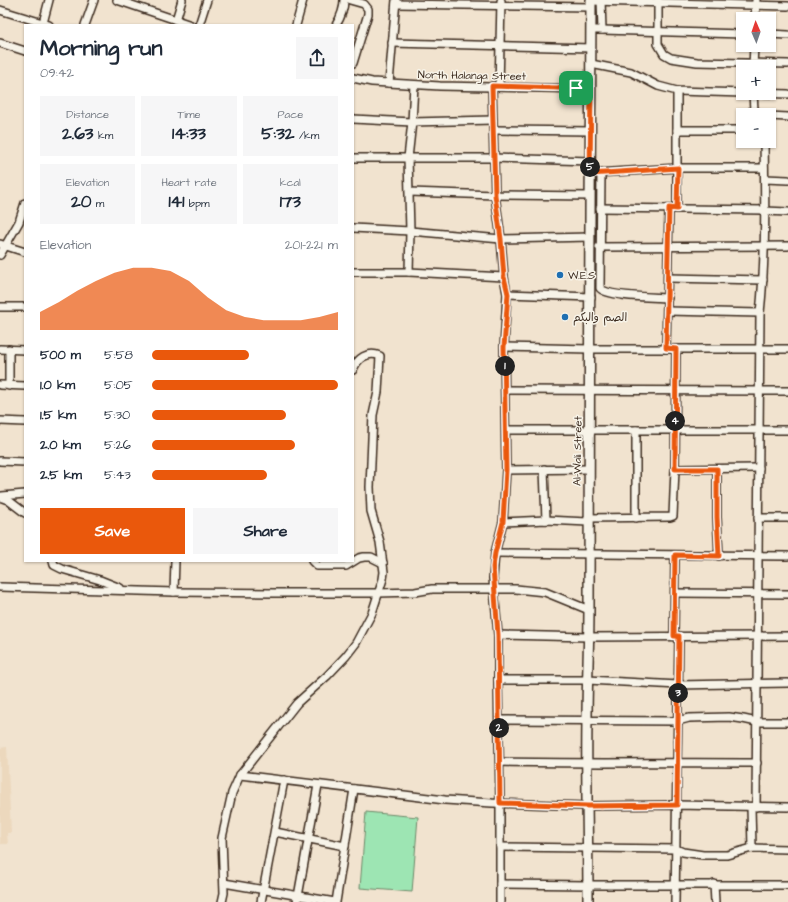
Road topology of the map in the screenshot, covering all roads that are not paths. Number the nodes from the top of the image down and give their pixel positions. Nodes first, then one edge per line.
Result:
1 (49, 0) edge
2 (94, 0) edge
3 (117, 0) edge
4 (182, 0) edge
5 (207, 0) edge
6 (303, 0) edge
7 (344, 0) edge
8 (350, 0) edge
9 (601, 1) edge
10 (396, 2) edge
11 (501, 2) edge
12 (658, 2) edge
13 (591, 3) edge
14 (756, 3) edge
15 (788, 6) edge
16 (0, 10) edge
17 (176, 20) junction
18 (46, 24) edge
19 (85, 24) edge
20 (188, 24) edge
21 (199, 24) edge
22 (296, 24) edge
23 (336, 24) edge
24 (591, 30) junction
25 (602, 30) junction
26 (657, 31) junction
27 (736, 34) edge
28 (776, 34) edge
29 (788, 35) edge
30 (0, 43) edge
31 (392, 43) junction
32 (500, 46) junction
33 (591, 48) junction
34 (24, 51) edge
35 (354, 61) edge
36 (591, 64) junction
37 (736, 64) edge
38 (776, 64) edge
39 (788, 64) edge
40 (354, 78) edge
41 (389, 83) junction
42 (414, 85) junction
43 (496, 87) junction
44 (591, 89) junction
45 (677, 91) junction
46 (736, 93) edge
47 (776, 94) edge
48 (788, 94) edge
49 (776, 116) edge
50 (788, 117) edge
51 (354, 119) edge
52 (493, 120) junction
53 (412, 122) junction
54 (494, 130) junction
55 (677, 130) junction
56 (736, 130) edge
57 (591, 131) junction
58 (764, 148) edge
59 (354, 158) edge
60 (408, 158) junction
61 (494, 158) junction
62 (590, 161) junction
63 (678, 168) junction
64 (764, 168) junction
65 (595, 173) junction
66 (765, 179) junction
67 (788, 180) edge
68 (410, 192) junction
69 (495, 195) junction
70 (590, 196) junction
71 (600, 208) junction
72 (669, 208) junction
73 (677, 209) junction
74 (765, 210) junction
75 (788, 212) edge
76 (23, 220) edge
77 (354, 228) edge
78 (410, 231) junction
79 (590, 238) junction
80 (501, 239) junction
81 (3, 245) edge
82 (764, 246) junction
83 (788, 246) edge
84 (668, 247) junction
85 (599, 248) junction
86 (24, 252) edge
87 (0, 255) edge
88 (354, 272) edge
89 (408, 272) junction
90 (504, 277) junction
91 (668, 278) junction
92 (763, 280) junction
93 (508, 294) junction
94 (591, 297) junction
95 (668, 298) junction
96 (0, 307) edge
97 (24, 307) edge
98 (667, 311) junction
99 (760, 313) junction
100 (504, 347) junction
101 (666, 348) junction
102 (0, 349) edge
103 (9, 349) junction
104 (589, 349) junction
105 (676, 349) junction
106 (760, 349) junction
107 (788, 349) edge
108 (24, 350) edge
109 (354, 367) edge
110 (0, 385) edge
111 (9, 386) junction
112 (24, 386) edge
113 (505, 390) junction
114 (676, 390) junction
115 (590, 391) junction
116 (759, 391) junction
117 (788, 391) edge
118 (0, 421) edge
119 (24, 422) edge
120 (507, 430) junction
121 (636, 430) junction
122 (675, 430) junction
123 (759, 430) junction
124 (788, 430) edge
125 (589, 431) junction
126 (0, 461) edge
127 (24, 462) edge
128 (759, 468) junction
129 (544, 469) junction
130 (588, 469) junction
131 (675, 469) junction
132 (717, 469) junction
133 (506, 470) junction
134 (24, 494) edge
135 (0, 497) edge
136 (24, 512) edge
137 (636, 518) junction
138 (758, 518) junction
139 (788, 518) edge
140 (546, 520) junction
141 (588, 520) junction
142 (503, 522) junction
143 (495, 553) junction
144 (588, 554) junction
145 (675, 555) junction
146 (719, 556) junction
147 (758, 556) junction
148 (788, 556) edge
149 (354, 561) edge
150 (53, 562) edge
151 (175, 562) edge
152 (312, 562) edge
153 (352, 562) edge
154 (383, 563) junction
155 (0, 587) edge
156 (124, 590) junction
157 (494, 590) junction
158 (174, 592) junction
159 (378, 593) junction
160 (675, 593) junction
161 (758, 594) junction
162 (788, 594) edge
163 (589, 610) junction
164 (498, 635) junction
165 (677, 636) junction
166 (758, 636) junction
167 (788, 636) edge
168 (588, 637) junction
169 (498, 680) junction
170 (588, 680) junction
171 (758, 682) junction
172 (788, 683) edge
173 (678, 685) junction
174 (499, 720) junction
175 (587, 721) junction
176 (678, 721) junction
177 (757, 722) junction
178 (788, 722) edge
179 (500, 762) junction
180 (678, 762) junction
181 (757, 763) junction
182 (587, 764) junction
183 (240, 775) junction
184 (284, 780) junction
185 (318, 785) junction
186 (354, 789) junction
187 (500, 803) junction
188 (677, 805) junction
189 (588, 806) junction
190 (754, 807) junction
191 (788, 807) edge
192 (275, 832) junction
193 (309, 839) junction
194 (345, 846) junction
195 (500, 846) junction
196 (589, 848) junction
197 (752, 848) junction
198 (676, 849) junction
199 (788, 849) edge
200 (224, 883) junction
201 (500, 884) junction
202 (675, 884) junction
203 (714, 884) junction
204 (588, 885) junction
205 (788, 885) edge
206 (264, 890) junction
207 (298, 899) edge
208 (222, 902) edge
209 (261, 902) edge
210 (336, 902) edge
211 (500, 902) edge
212 (588, 902) edge
213 (675, 902) edge
214 (715, 902) edge

1 - 18 street
2 - 19 street
3 - 17 street
4 - 17 street
5 - 21 street
6 - 22 street
7 - 23 street
8 - 35 street
9 - 12 street
9 - 13 street
9 - 25 street
10 - 11 street
10 - 31 street
11 - 13 street
11 - 32 street
12 - 14 street
12 - 26 street
13 - 24 main road, Al-Wali Street
14 - 15 street
16 - 18 street
17 - 20 street
24 - 25 street
24 - 33 main road, Al-Wali Street
25 - 26 street
26 - 27 street
26 - 37 street
28 - 29 street
30 - 34 street
31 - 32 street
31 - 41 street
32 - 33 street
32 - 43 street
33 - 36 main road, Al-Wali Street
36 - 44 main road, Al-Wali Street
36 - 45 street
38 - 39 street
40 - 41 street, North Halanga Street
41 - 42 street, North Halanga Street
42 - 43 street, North Halanga Street
42 - 53 street
43 - 44 street, North Halanga Street
43 - 52 street
44 - 57 main road, Al-Wali Street
45 - 46 street
45 - 55 street
47 - 48 street
49 - 50 street
51 - 53 street
52 - 53 street
52 - 54 street
53 - 60 street
54 - 57 street
54 - 61 street
55 - 56 street
55 - 63 street
57 - 62 main road, Al-Wali Street
58 - 64 street
59 - 60 street
60 - 61 street
60 - 68 street
61 - 62 street
61 - 69 street
62 - 65 main road, Al-Wali Street
63 - 64 street
63 - 65 street
63 - 73 street
64 - 66 street
65 - 70 main road, Al-Wali Street
65 - 71 street
66 - 67 street
66 - 74 street
68 - 69 street
68 - 78 street
69 - 70 street
69 - 80 street
70 - 79 main road, Al-Wali Street
71 - 72 street
71 - 85 street
72 - 73 street
72 - 84 street
73 - 74 street
74 - 75 street
74 - 82 street
76 - 81 street
77 - 78 street
78 - 80 street
78 - 89 street
79 - 80 street
79 - 94 main road, Al-Wali Street
80 - 90 street
81 - 86 street
81 - 87 street
82 - 83 street
82 - 84 street
82 - 92 street
84 - 85 street
84 - 91 street
85 - 95 street
88 - 89 street
89 - 90 street
90 - 93 street
91 - 92 street
91 - 95 street
92 - 99 street
93 - 94 street
93 - 100 street
94 - 104 main road, Al-Wali Street
95 - 98 street
96 - 97 street
98 - 99 street
98 - 101 street
99 - 106 street
100 - 104 street
100 - 113 street
101 - 104 street
101 - 105 street
102 - 103 street
103 - 108 street
103 - 111 street
104 - 115 main road, Al-Wali Street
105 - 106 street
105 - 114 street
106 - 107 street
106 - 116 street
109 - 154 street
110 - 111 street
111 - 112 street
113 - 115 street
113 - 120 street
114 - 115 street
114 - 116 street
114 - 122 street
115 - 125 main road, Al-Wali Street
116 - 117 street
116 - 123 street
118 - 119 street
120 - 125 street
120 - 133 street
121 - 122 street
121 - 125 street
121 - 137 street
122 - 123 street
122 - 131 street
123 - 124 street
123 - 128 street
125 - 130 main road, Al-Wali Street
126 - 127 street
128 - 132 street
128 - 138 street
129 - 130 street
129 - 133 street
129 - 140 street
130 - 141 main road, Al-Wali Street
131 - 132 street
131 - 137 street
132 - 146 street
133 - 142 street
134 - 135 street
135 - 136 street
137 - 141 street
138 - 139 street
138 - 147 street
140 - 141 street
140 - 142 street
141 - 144 main road, Al-Wali Street
142 - 143 street
143 - 144 street
143 - 157 street
144 - 145 street
144 - 163 main road, Al-Wali Street
145 - 146 street
145 - 160 street
146 - 147 street
147 - 148 street
147 - 161 street
149 - 154 street
150 - 156 street
151 - 158 street
152 - 153 street
154 - 159 street
155 - 156 street
156 - 158 street
157 - 159 street
157 - 163 street
157 - 164 street
158 - 159 street
159 - 183 street
160 - 161 street
160 - 165 street
161 - 162 street
161 - 166 street
163 - 168 main road, Al-Wali Street
164 - 168 street
164 - 169 street
165 - 166 street
165 - 168 street
165 - 173 street
166 - 167 street
166 - 171 street
168 - 170 main road, Al-Wali Street
169 - 170 street
169 - 174 street
170 - 173 street
170 - 175 main road, Al-Wali Street
171 - 172 street
171 - 173 street
171 - 177 street
173 - 176 street
174 - 175 street
174 - 179 street
175 - 176 street
175 - 182 main road, Al-Wali Street
176 - 177 street
176 - 180 street
177 - 178 street
177 - 181 street
179 - 182 street
179 - 187 street
180 - 181 street
180 - 182 street
180 - 188 street
181 - 190 street
182 - 189 main road, Al-Wali Street
183 - 184 street
183 - 200 street
184 - 185 street
184 - 192 street
185 - 186 street
185 - 193 street
186 - 187 street
186 - 194 street
187 - 189 street
187 - 195 street
188 - 189 street
188 - 190 street
188 - 198 street
189 - 196 main road, Al-Wali Street
190 - 191 street
190 - 197 street
192 - 193 street
192 - 206 street
193 - 194 street
193 - 207 street
194 - 210 street
195 - 196 street
195 - 201 street
196 - 198 street
196 - 204 main road, Al-Wali Street
197 - 198 street
197 - 199 street
198 - 202 street
200 - 206 street
200 - 208 street
201 - 204 street
201 - 211 street
202 - 203 street
202 - 204 street
202 - 213 street
203 - 205 street
203 - 214 street
204 - 212 main road, Al-Wali Street
206 - 207 street
206 - 209 street
207 - 210 street

